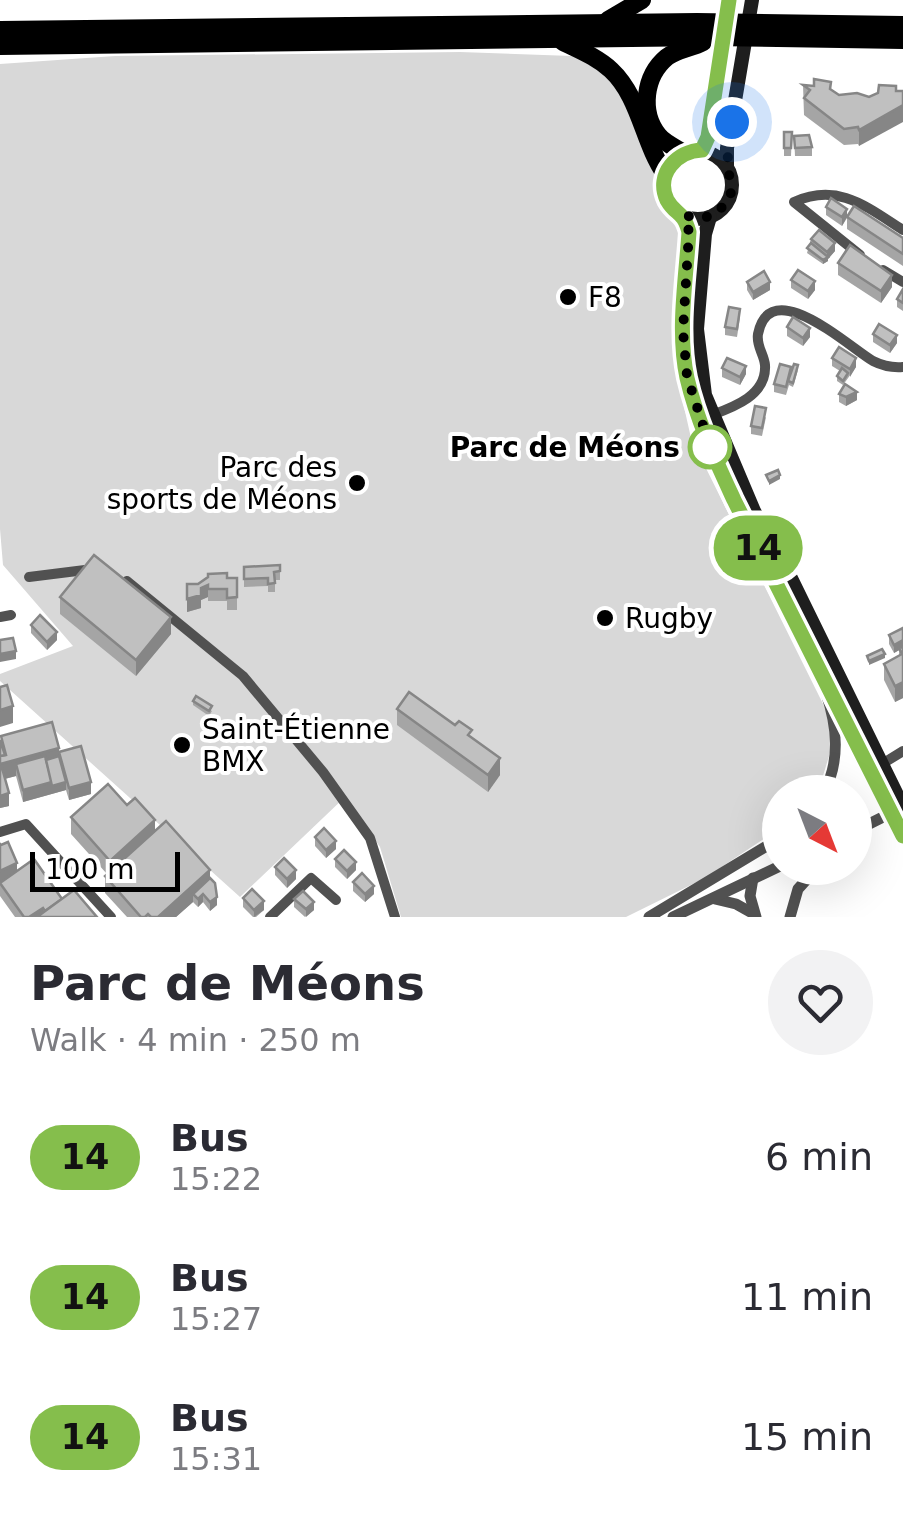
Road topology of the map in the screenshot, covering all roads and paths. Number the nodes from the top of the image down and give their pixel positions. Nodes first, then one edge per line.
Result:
1 (642, 0) edge
2 (729, 0) edge
3 (752, 0) edge
4 (604, 24) junction
5 (903, 24) edge
6 (0, 30) edge
7 (823, 30) junction
8 (697, 37) junction
9 (558, 39) junction
10 (903, 40) edge
11 (5, 48) edge
12 (693, 152) junction
13 (727, 166) junction
14 (666, 174) junction
15 (685, 216) junction
16 (710, 217) junction
17 (903, 230) edge
18 (903, 282) edge
19 (903, 368) edge
20 (712, 415) junction
21 (30, 577) dead end
22 (813, 656) junction
23 (903, 751) edge
24 (882, 764) junction
25 (833, 775) edge
26 (885, 786) junction
27 (903, 806) edge
28 (872, 823) edge
29 (0, 832) edge
30 (903, 836) edge
31 (903, 844) edge
32 (762, 849) edge
33 (762, 874) edge
34 (753, 878) junction
35 (802, 885) edge
36 (715, 899) junction
37 (336, 900) dead end
38 (755, 916) edge
39 (111, 917) edge
40 (270, 917) edge
41 (395, 917) edge
42 (649, 917) edge
43 (673, 917) edge
44 (790, 917) edge

1 - 4 highway
2 - 12 main road
3 - 13 main road
4 - 6 highway
4 - 8 highway
5 - 7 highway
7 - 8 highway
7 - 10 highway
8 - 9 highway
8 - 12 highway
9 - 11 highway
9 - 14 highway
12 - 13 main road
12 - 14 main road
13 - 16 main road
14 - 15 main road
15 - 16 main road
15 - 22 main road
16 - 20 main road
17 - 18 street
19 - 20 street
20 - 24 main road
21 - 41 street
22 - 25 street
22 - 26 main road
23 - 24 street
24 - 26 main road
26 - 27 main road
26 - 30 main road
26 - 31 street
27 - 28 street
29 - 39 street
32 - 42 street
33 - 34 street
34 - 36 street
34 - 38 street
35 - 44 street
36 - 38 street
36 - 43 street
37 - 40 street

